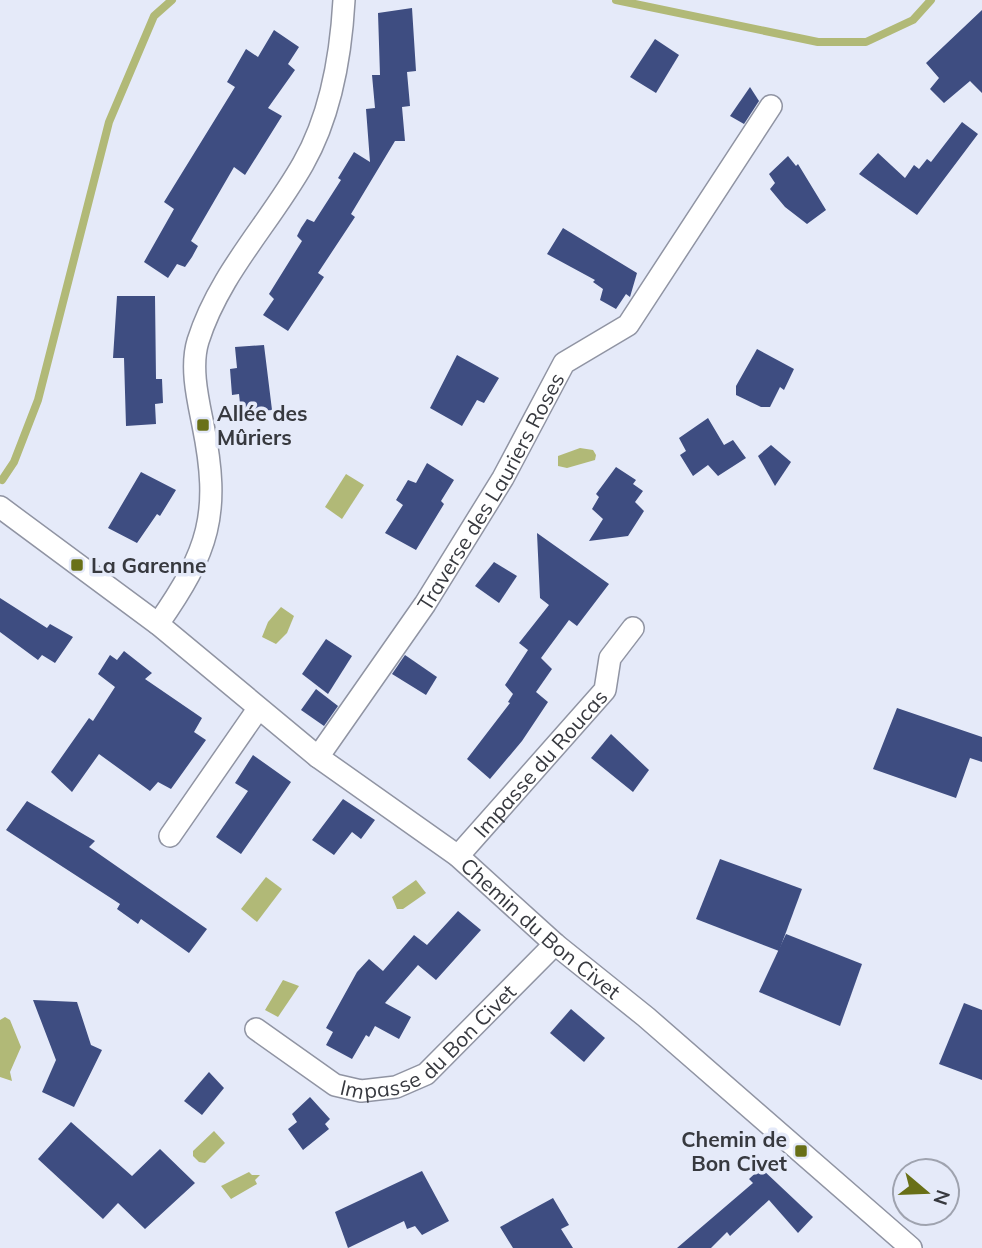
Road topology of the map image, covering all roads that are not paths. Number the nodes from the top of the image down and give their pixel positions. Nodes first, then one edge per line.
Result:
1 (344, 0) edge
2 (771, 106) dead end
3 (0, 507) edge
4 (158, 624) junction
5 (633, 628) dead end
6 (258, 709) junction
7 (318, 757) junction
8 (170, 836) dead end
9 (458, 856) junction
10 (555, 943) junction
11 (256, 1030) dead end
12 (911, 1248) edge

1 - 4 street
2 - 7 street, Traverse des Lauriers Roses
3 - 4 street, Chemin du Bon Civet
4 - 6 street, Chemin du Bon Civet
5 - 9 street, Impasse du Roucas
6 - 7 street, Chemin du Bon Civet
6 - 8 street
7 - 9 street, Chemin du Bon Civet
9 - 10 street, Chemin du Bon Civet
10 - 11 street, Impasse du Bon Civet
10 - 12 street, Chemin du Bon Civet

